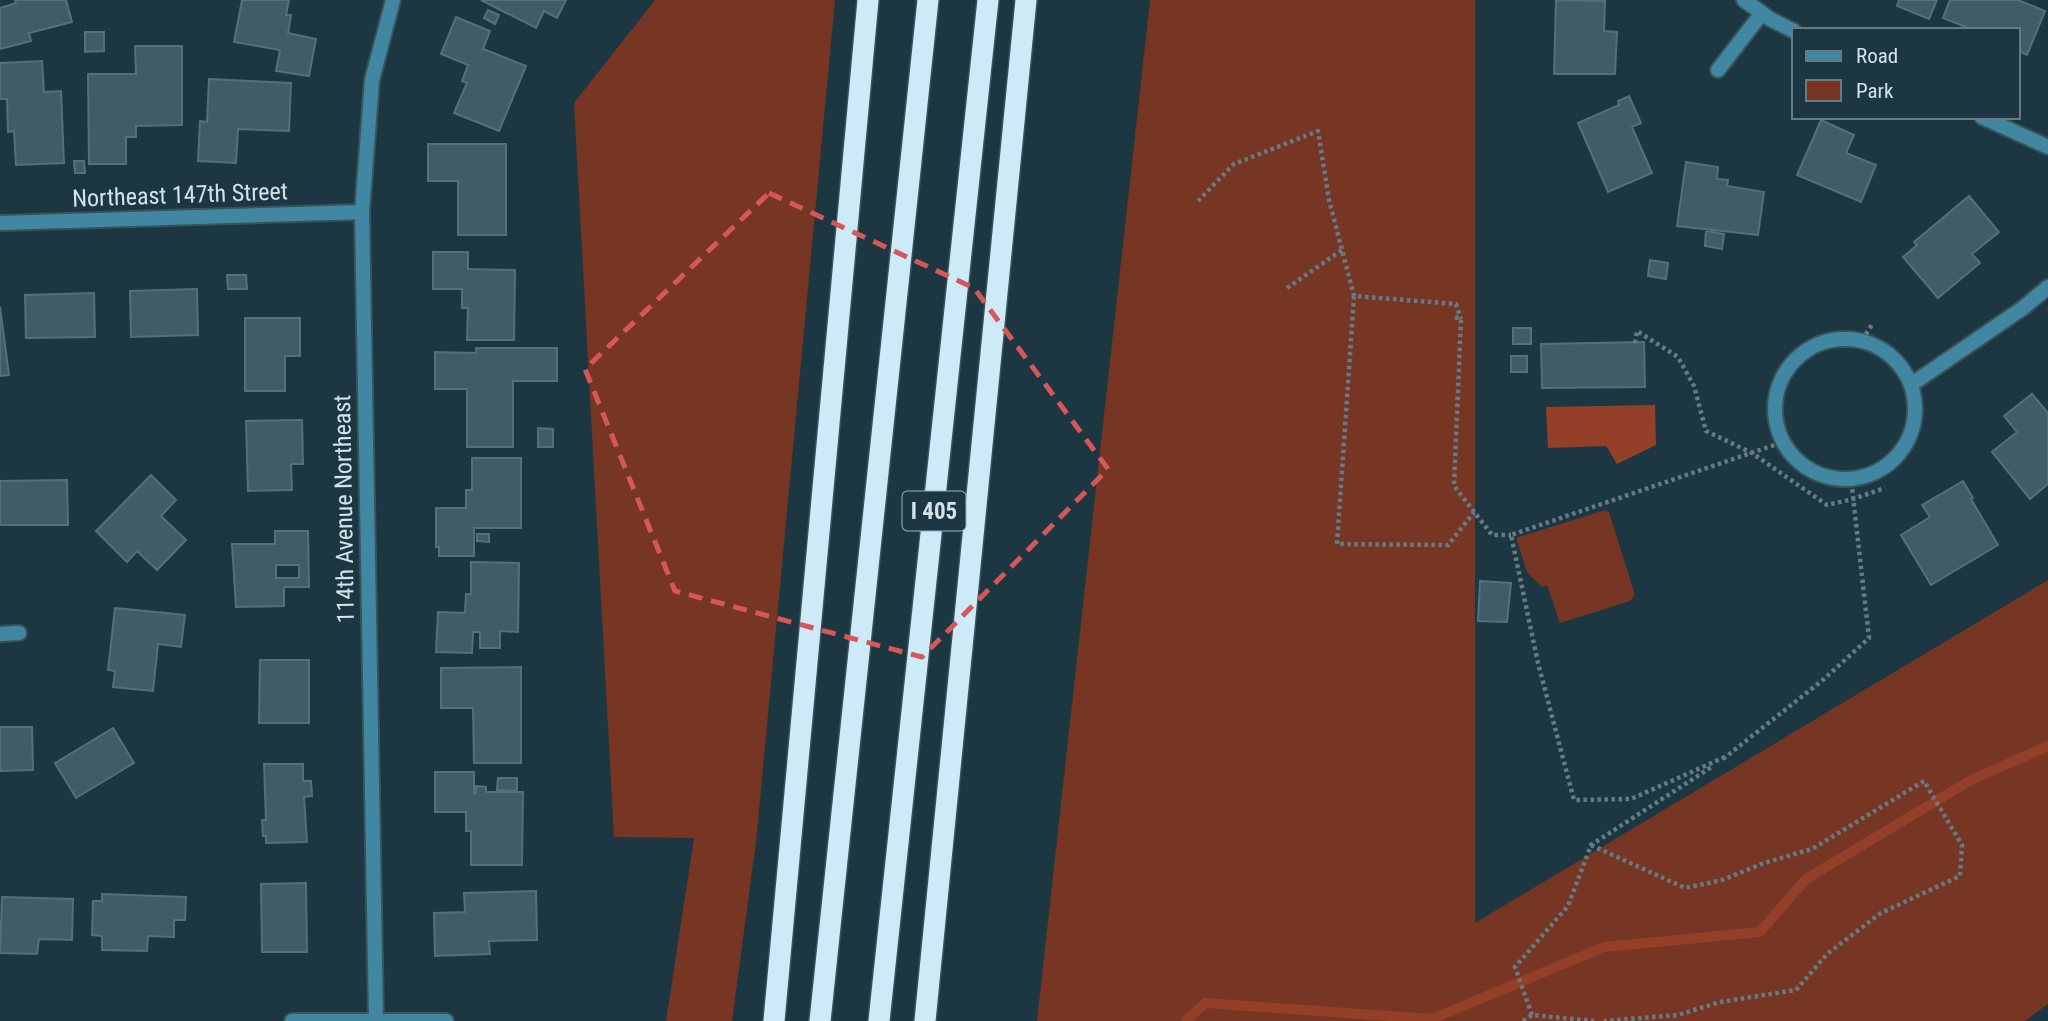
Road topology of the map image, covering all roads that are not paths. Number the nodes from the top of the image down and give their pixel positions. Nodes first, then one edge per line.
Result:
1 (393, 0) edge
2 (868, 0) edge
3 (928, 0) edge
4 (988, 0) edge
5 (1026, 0) edge
6 (1744, 0) edge
7 (1762, 13) junction
8 (1792, 30) edge
9 (1718, 69) dead end
10 (1986, 119) edge
11 (2048, 147) edge
12 (362, 212) junction
13 (0, 223) edge
14 (2048, 287) edge
15 (1912, 384) junction
16 (19, 633) dead end
17 (0, 634) edge
18 (376, 1020) edge
19 (292, 1021) edge
20 (446, 1021) edge
21 (774, 1021) edge
22 (820, 1021) edge
23 (879, 1021) edge
24 (925, 1021) edge

1 - 12 street, 114th Avenue Northeast
2 - 21 highway
3 - 22 highway, I 405
4 - 23 highway, I 405
5 - 24 highway, I 405
6 - 7 street
7 - 8 street
7 - 9 street
10 - 11 street
12 - 13 street, Northeast 147th Street
12 - 18 street, 114th Avenue Northeast
14 - 15 street
15 - 15 street
16 - 17 street
18 - 19 street
18 - 20 street

